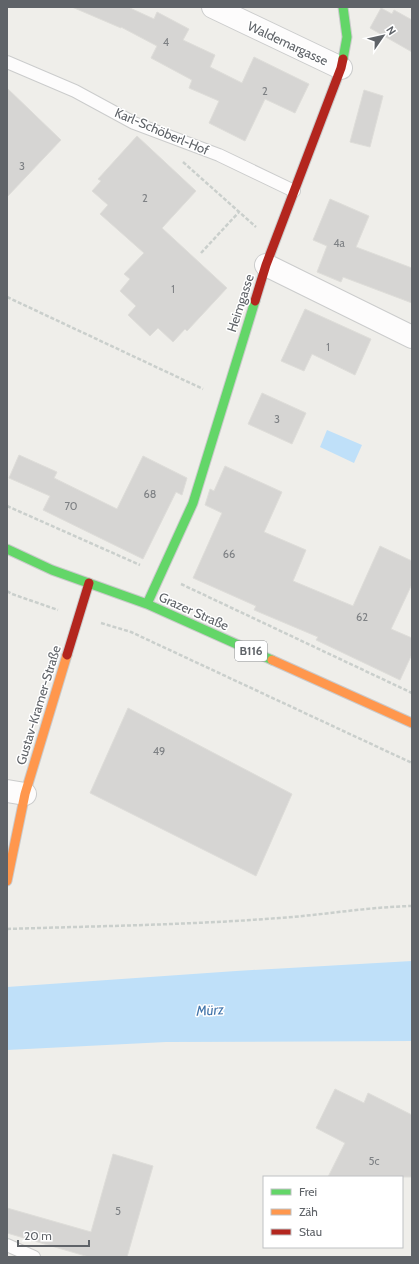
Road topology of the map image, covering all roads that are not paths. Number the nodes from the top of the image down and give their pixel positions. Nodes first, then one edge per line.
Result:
1 (213, 7) edge
2 (343, 7) edge
3 (7, 62) edge
4 (341, 68) junction
5 (294, 191) junction
6 (266, 265) junction
7 (412, 336) edge
8 (7, 549) edge
9 (89, 583) junction
10 (147, 604) junction
11 (412, 723) edge
12 (16, 793) edge
13 (7, 881) edge
14 (7, 1245) edge
15 (34, 1257) edge

1 - 4 street, Waldemargasse
2 - 4 street, Heimgasse
3 - 5 lane, Karl-Schöberl-Hof
4 - 5 street, Heimgasse
5 - 6 street, Heimgasse
6 - 7 street
6 - 10 street, Heimgasse
8 - 9 street, Grazer Straße / B116
9 - 10 street, Grazer Straße / B116
9 - 12 street, Gustav-Kramer-Straße
10 - 11 street, Grazer Straße / B116
12 - 13 street, Gustav-Kramer-Straße
14 - 15 lane

